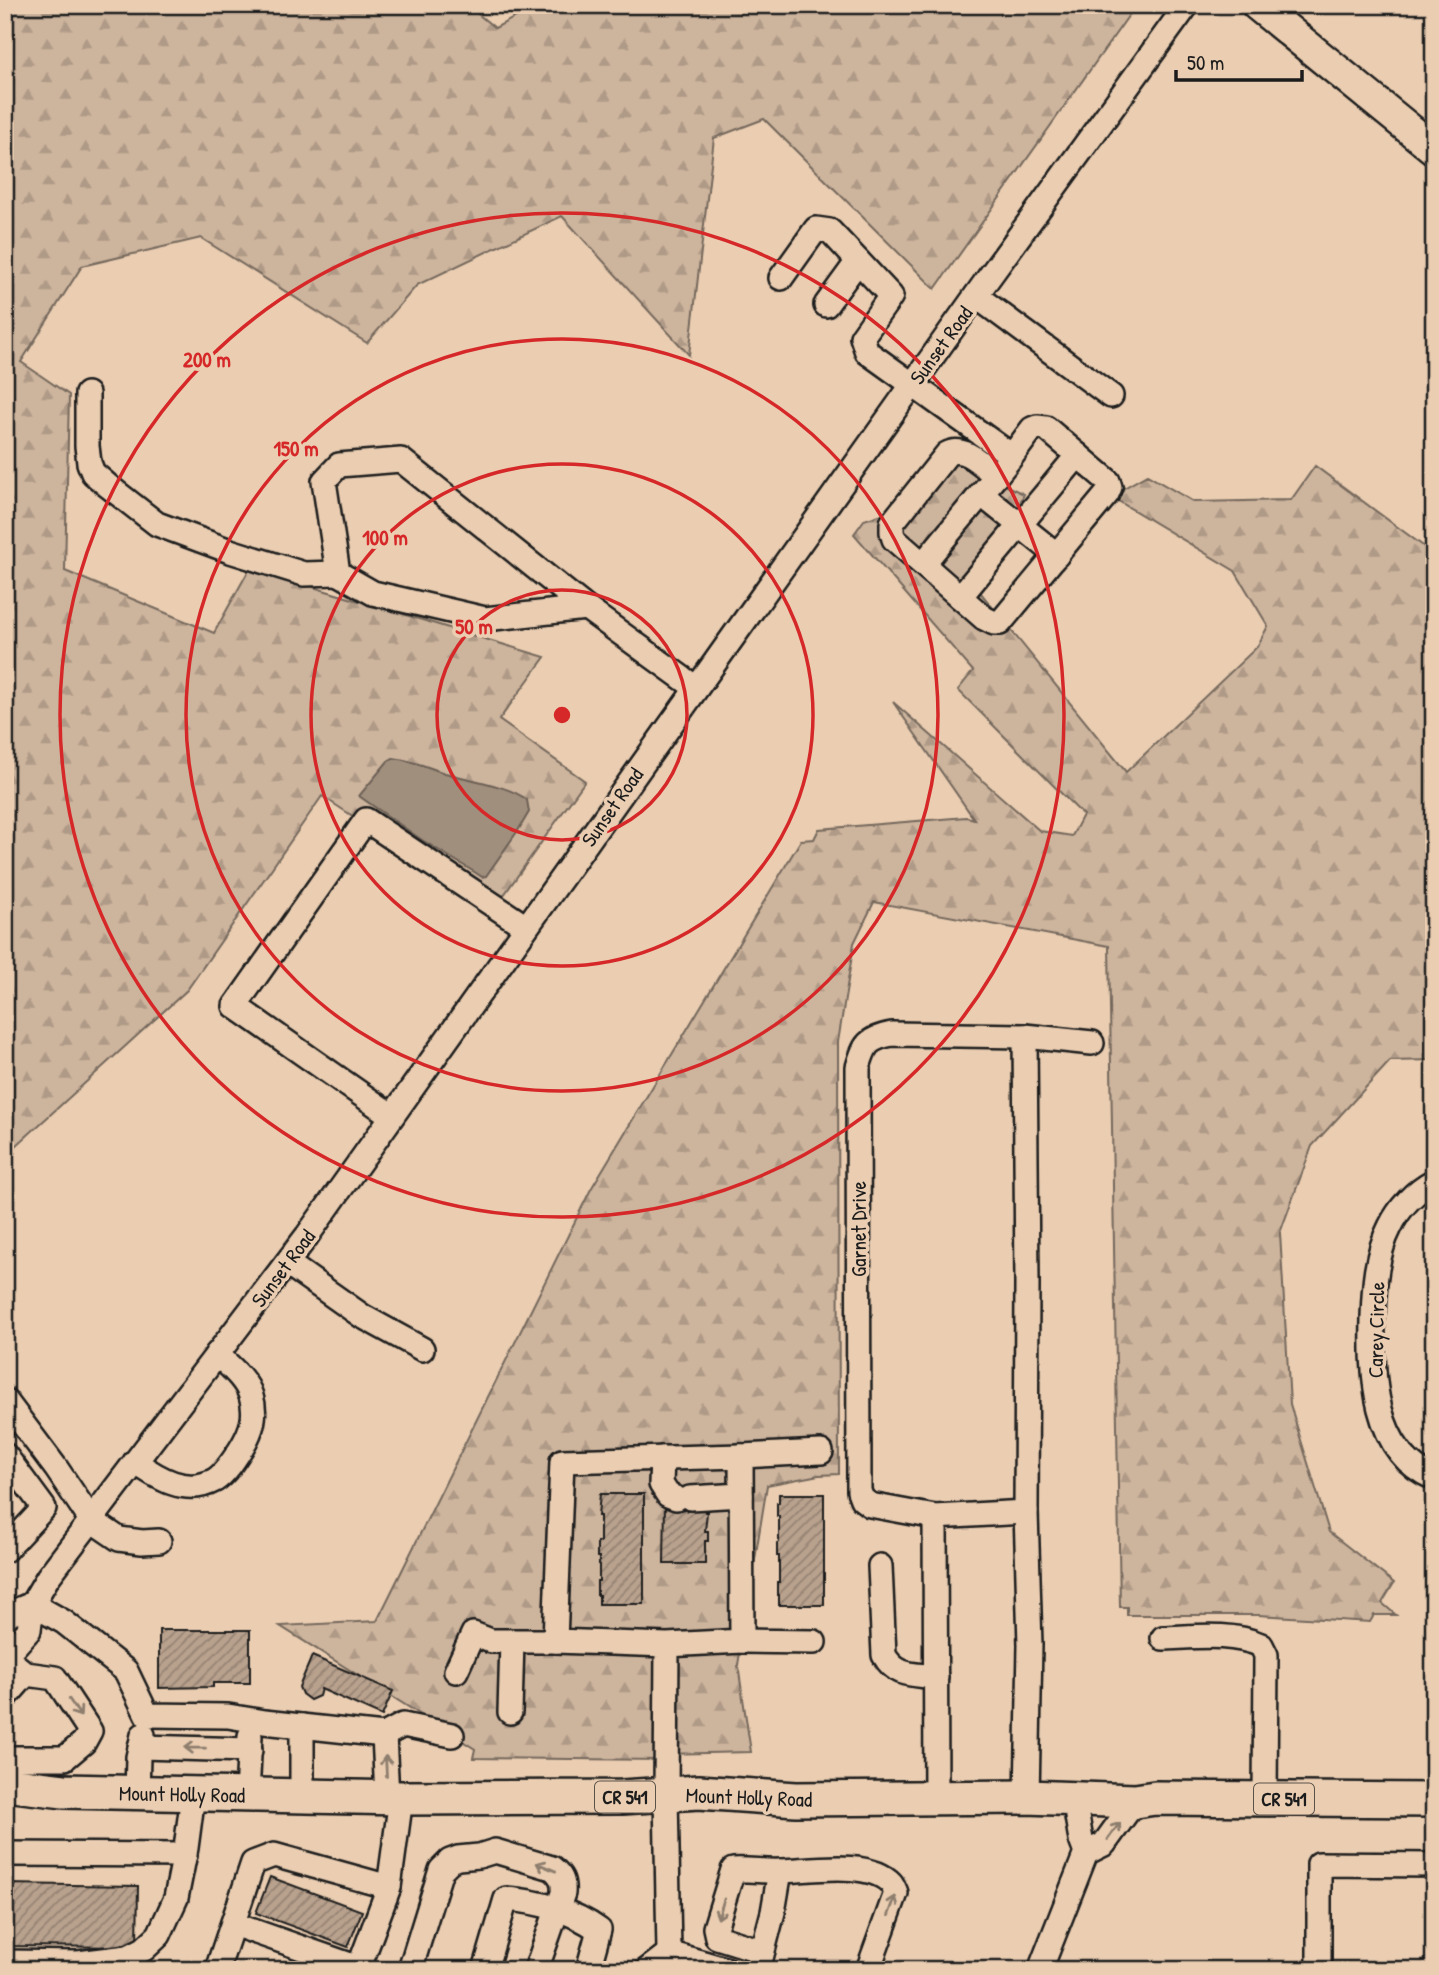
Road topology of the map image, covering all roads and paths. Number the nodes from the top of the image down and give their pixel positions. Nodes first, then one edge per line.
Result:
1 (1187, 5) edge
2 (1257, 5) edge
3 (1434, 149) edge
4 (858, 261) junction
5 (781, 278) dead end
6 (976, 296) junction
7 (826, 305) dead end
8 (912, 384) junction
9 (87, 394) dead end
10 (1111, 396) dead end
11 (1078, 455) junction
12 (1012, 456) junction
13 (996, 476) junction
14 (981, 494) junction
15 (1020, 525) junction
16 (1057, 555) junction
17 (923, 564) junction
18 (338, 573) junction
19 (960, 597) junction
20 (586, 608) junction
21 (696, 688) junction
22 (526, 927) junction
23 (1024, 1036) junction
24 (1092, 1043) dead end
25 (392, 1116) junction
26 (1434, 1181) edge
27 (287, 1263) junction
28 (422, 1349) dead end
29 (217, 1354) junction
30 (8, 1410) edge
31 (821, 1452) dead end
32 (5, 1455) edge
33 (741, 1456) junction
34 (662, 1458) junction
35 (135, 1462) junction
36 (1434, 1478) edge
37 (741, 1495) junction
38 (1026, 1512) junction
39 (935, 1517) junction
40 (91, 1520) junction
41 (159, 1541) dead end
42 (5, 1550) edge
43 (880, 1566) dead end
44 (32, 1604) junction
45 (5, 1618) edge
46 (1163, 1638) dead end
47 (512, 1641) junction
48 (555, 1641) junction
49 (742, 1641) junction
50 (814, 1642) dead end
51 (667, 1644) junction
52 (5, 1657) edge
53 (456, 1671) dead end
54 (26, 1674) junction
55 (936, 1677) junction
56 (5, 1698) edge
57 (510, 1712) dead end
58 (147, 1714) junction
59 (250, 1720) junction
60 (302, 1726) junction
61 (384, 1735) junction
62 (452, 1735) dead end
63 (140, 1747) junction
64 (250, 1750) junction
65 (65, 1758) junction
66 (6, 1765) edge
67 (64, 1791) junction
68 (137, 1794) junction
69 (193, 1794) junction
70 (666, 1795) junction
71 (247, 1796) junction
72 (302, 1796) junction
73 (1027, 1797) junction
74 (394, 1798) junction
75 (936, 1798) junction
76 (5, 1799) edge
77 (1074, 1799) junction
78 (1265, 1799) junction
79 (1434, 1800) edge
80 (1135, 1801) junction
81 (1086, 1853) junction
82 (5, 1854) edge
83 (184, 1855) junction
84 (1434, 1865) edge
85 (779, 1871) junction
86 (389, 1887) junction
87 (557, 1910) junction
88 (233, 1924) junction
89 (669, 1954) junction
90 (760, 1960) edge
91 (5, 1962) edge
92 (359, 1969) edge
93 (218, 1970) edge
94 (410, 1970) edge
95 (485, 1970) edge
96 (536, 1970) edge
97 (588, 1970) edge
98 (647, 1970) edge
99 (728, 1970) edge
100 (868, 1970) edge
101 (1040, 1970) edge
102 (1319, 1970) edge

1 - 6 street, Sunset Road
2 - 3 main road
4 - 5 street
4 - 7 street
4 - 8 street
6 - 8 street, Sunset Road
6 - 10 street
8 - 12 street
8 - 21 street, Sunset Road
9 - 18 street
11 - 12 street
11 - 15 street
11 - 16 street
12 - 13 street
13 - 14 street
13 - 17 street
14 - 15 street
14 - 17 street
15 - 16 street
15 - 19 street
16 - 19 street
17 - 19 street
18 - 20 street
18 - 20 street
20 - 21 street
21 - 22 street, Sunset Road
22 - 25 street, Sunset Road
22 - 25 street
23 - 24 street, Garnet Drive
23 - 38 street
23 - 39 street, Garnet Drive
25 - 27 street, Sunset Road
26 - 36 street, Carey Circle
27 - 28 street
27 - 29 street, Sunset Road
29 - 35 street, Sunset Road
29 - 35 street
30 - 40 street
31 - 33 street
32 - 42 street
33 - 34 street
33 - 37 street
34 - 37 street
34 - 48 street
35 - 40 street, Sunset Road
37 - 49 street
38 - 39 street, Garnet Drive
38 - 73 street
39 - 55 street
40 - 41 street
40 - 44 street, Sunset Road
43 - 55 street
44 - 45 street
44 - 52 street, Sunset Road
44 - 58 street
46 - 78 street
47 - 48 street
47 - 53 street
47 - 57 street
48 - 51 street
49 - 50 street
49 - 51 street
51 - 70 street
52 - 54 street
54 - 56 street
54 -> 65 street
55 - 75 street
58 - 59 street
58 - 63 street
59 - 60 street
59 - 64 street
60 - 61 street
60 - 72 street
61 - 62 street
74 -> 61 street
64 -> 63 street
63 - 68 street
64 - 71 street
65 - 66 street
65 - 67 street
66 - 67 highway, Mount Holly Road / CR 541
67 - 68 highway, Mount Holly Road / CR 541
67 - 76 highway, Mount Holly Road / CR 541
68 - 69 highway, Mount Holly Road / CR 541
69 - 71 highway, Mount Holly Road / CR 541
69 - 83 street
70 - 74 highway, Mount Holly Road / CR 541
70 - 75 highway, Mount Holly Road / CR 541
70 - 89 street
71 - 72 highway, Mount Holly Road / CR 541
72 - 74 highway, Mount Holly Road / CR 541
73 - 75 highway, Mount Holly Road / CR 541
73 - 77 highway, Mount Holly Road / CR 541
74 - 86 street
77 - 80 highway, Mount Holly Road / CR 541
77 - 81 street
78 - 79 highway, Mount Holly Road / CR 541
78 - 80 highway, Mount Holly Road / CR 541
81 -> 80 street
81 - 101 street
82 - 83 street
83 - 91 street
84 - 102 street
85 - 90 street
85 -> 90 street
100 -> 85 street
86 - 88 street
86 - 92 street
87 -> 94 street
87 - 95 street
87 - 96 street
87 - 97 street
88 - 92 street
88 - 93 street
89 - 98 street
89 - 99 street

